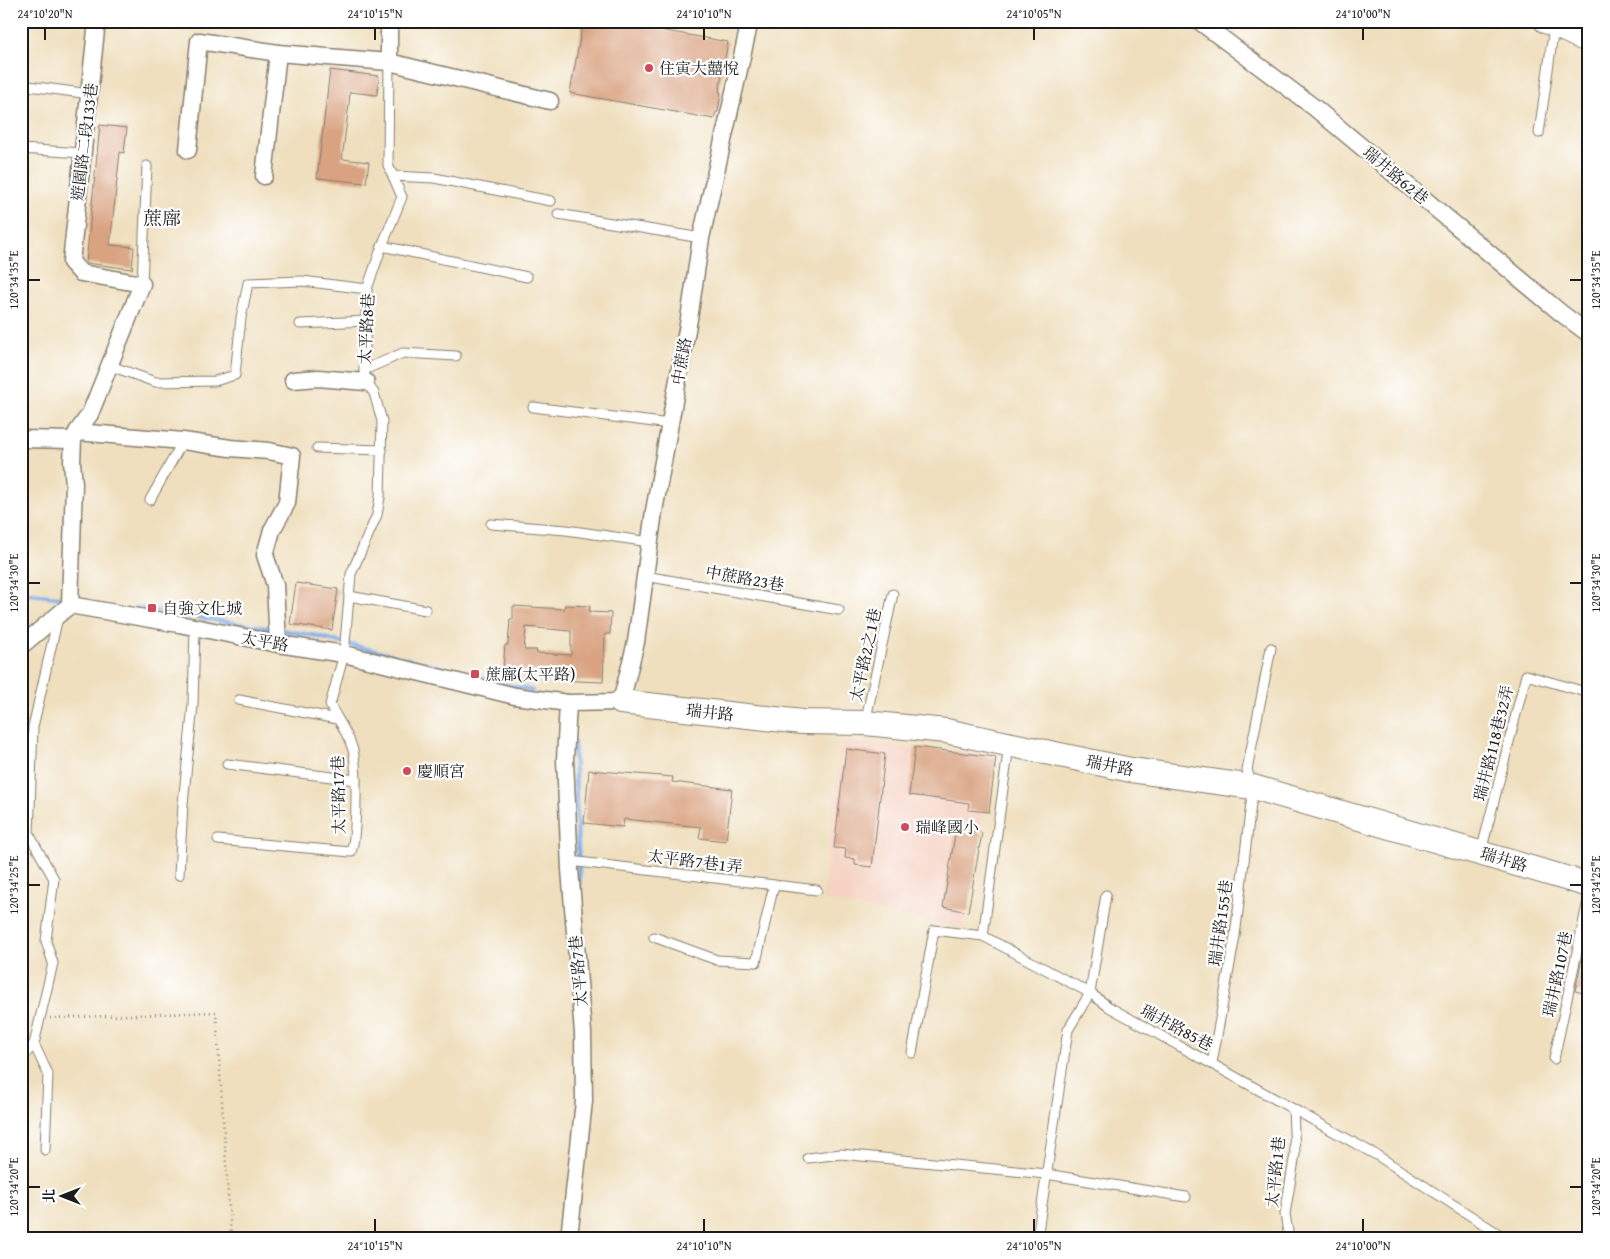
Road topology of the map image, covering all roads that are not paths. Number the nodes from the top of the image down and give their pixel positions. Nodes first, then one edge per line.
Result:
1 (97, 21) edge
2 (389, 21) edge
3 (750, 21) edge
4 (1200, 21) edge
5 (1550, 23) edge
6 (1589, 41) edge
7 (278, 53) junction
8 (389, 62) junction
9 (21, 85) edge
10 (90, 94) junction
11 (550, 101) dead end
12 (1538, 133) dead end
13 (21, 149) edge
14 (188, 150) dead end
15 (82, 153) junction
16 (147, 166) dead end
17 (264, 176) dead end
18 (393, 176) junction
19 (551, 201) dead end
20 (558, 214) dead end
21 (701, 238) junction
22 (382, 246) junction
23 (527, 277) dead end
24 (142, 284) junction
25 (367, 290) junction
26 (367, 321) junction
27 (300, 324) dead end
28 (1589, 334) edge
29 (456, 356) dead end
30 (111, 366) junction
31 (365, 376) junction
32 (293, 380) dead end
33 (533, 407) dead end
34 (670, 424) junction
35 (75, 436) junction
36 (21, 438) edge
37 (184, 441) junction
38 (317, 448) dead end
39 (382, 450) junction
40 (150, 500) dead end
41 (491, 524) dead end
42 (650, 542) junction
43 (645, 576) junction
44 (893, 594) dead end
45 (349, 596) junction
46 (64, 609) junction
47 (426, 610) dead end
48 (839, 610) dead end
49 (195, 628) junction
50 (278, 644) junction
51 (21, 646) edge
52 (1271, 648) dead end
53 (344, 654) junction
54 (1589, 692) edge
55 (239, 700) dead end
56 (622, 702) junction
57 (568, 704) junction
58 (337, 718) junction
59 (865, 723) junction
60 (1009, 745) junction
61 (227, 764) dead end
62 (356, 780) junction
63 (1253, 787) junction
64 (218, 840) dead end
65 (1481, 852) junction
66 (570, 861) junction
67 (179, 875) dead end
68 (1589, 885) edge
69 (774, 886) junction
70 (817, 890) dead end
71 (1106, 895) dead end
72 (1589, 896) edge
73 (983, 936) junction
74 (654, 937) dead end
75 (1090, 993) junction
76 (34, 1044) junction
77 (912, 1053) dead end
78 (21, 1059) edge
79 (1554, 1059) dead end
80 (1212, 1063) junction
81 (1293, 1109) junction
82 (45, 1150) dead end
83 (808, 1158) dead end
84 (1046, 1174) junction
85 (1186, 1197) dead end
86 (570, 1238) edge
87 (1037, 1238) edge
88 (1289, 1238) edge
89 (1505, 1238) edge

1 - 10 street, 遊園路二段133巷
2 - 8 street
3 - 21 street, 中蔗路
4 - 28 street, 瑞井路62巷
5 - 6 street
5 - 12 lane
7 - 8 street
7 - 14 street
7 - 17 street
8 - 11 street
8 - 18 lane, 太平路8巷
9 - 10 lane
10 - 15 street, 遊園路二段133巷
13 - 15 lane
15 - 24 street, 遊園路二段133巷
16 - 24 lane
18 - 19 lane
18 - 22 lane, 太平路8巷
20 - 21 lane
21 - 34 street, 中蔗路
22 - 23 lane
22 - 25 lane, 太平路8巷
24 - 30 street
25 - 26 lane, 太平路8巷
25 - 30 lane
26 - 27 lane
26 - 31 lane, 太平路8巷
29 - 31 lane
30 - 35 street
31 - 32 street
31 - 39 lane, 太平路8巷
33 - 34 lane
34 - 42 street, 中蔗路
35 - 36 street
35 - 37 street
35 - 46 street
37 - 40 lane
37 - 50 street
38 - 39 lane
39 - 45 lane, 太平路8巷
41 - 42 lane
42 - 43 street, 中蔗路
43 - 48 lane, 中蔗路23巷
43 - 56 street, 中蔗路
44 - 59 lane, 太平路2之1巷
45 - 47 lane
45 - 53 lane, 太平路8巷
46 - 49 street, 太平路
46 - 51 street
46 - 76 lane
49 - 50 street, 太平路
49 - 67 lane
50 - 53 street, 太平路
52 - 63 lane, 瑞井路155巷
53 - 57 street, 太平路
53 - 58 lane, 太平路17巷
54 - 65 lane, 瑞井路118巷32弄
55 - 58 lane
56 - 57 street, 太平路
56 - 59 street, 瑞井路
57 - 66 street, 太平路7巷
58 - 62 lane, 太平路17巷
59 - 60 street, 瑞井路
60 - 63 street, 瑞井路
60 - 73 lane
61 - 62 lane
62 - 64 lane, 太平路17巷
63 - 65 street, 瑞井路
63 - 80 lane, 瑞井路155巷
65 - 68 street, 瑞井路
66 - 69 lane, 太平路7巷1弄
66 - 86 street, 太平路7巷
69 - 70 lane, 太平路7巷1弄
69 - 74 lane
71 - 75 lane
72 - 79 lane, 瑞井路107巷
73 - 75 lane, 瑞井路85巷
73 - 77 lane, 瑞井路85巷
75 - 80 lane, 瑞井路85巷
75 - 84 lane
76 - 78 lane
76 - 82 lane
80 - 81 lane, 瑞井路85巷
81 - 88 lane, 太平路1巷
81 - 89 lane, 瑞井路85巷
83 - 84 lane
84 - 85 lane
84 - 87 lane

